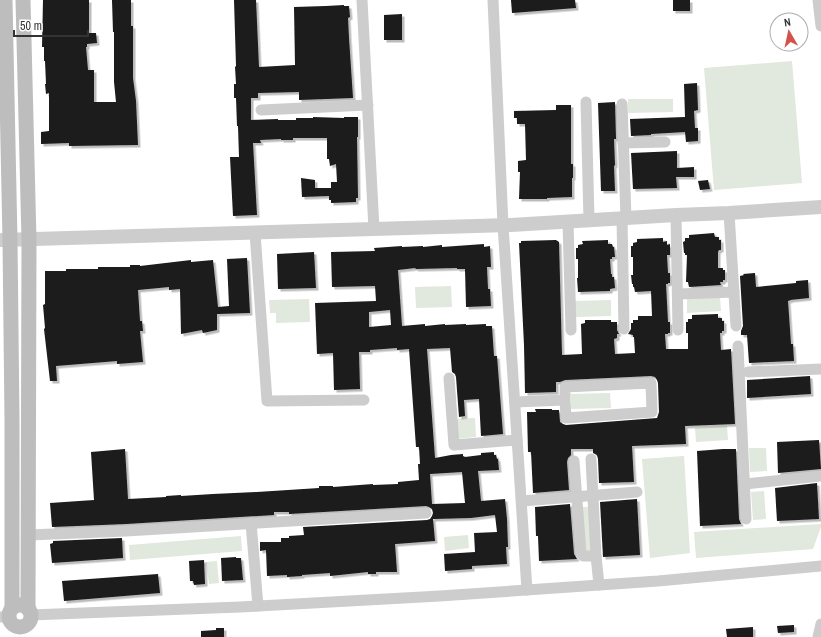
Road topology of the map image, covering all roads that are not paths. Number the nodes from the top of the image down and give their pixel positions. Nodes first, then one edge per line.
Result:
1 (6, 0) edge
2 (23, 0) edge
3 (362, 0) edge
4 (493, 0) edge
5 (818, 0) edge
6 (821, 26) edge
7 (586, 102) dead end
8 (368, 104) junction
9 (622, 104) dead end
10 (262, 110) dead end
11 (623, 142) junction
12 (665, 142) dead end
13 (4, 152) edge
14 (821, 207) edge
15 (729, 213) junction
16 (676, 215) junction
17 (624, 218) junction
18 (589, 220) junction
19 (568, 222) junction
20 (503, 225) junction
21 (374, 229) junction
22 (255, 233) junction
23 (5, 240) edge
24 (29, 240) junction
25 (734, 292) junction
26 (678, 294) junction
27 (736, 326) dead end
28 (624, 328) dead end
29 (571, 330) dead end
30 (678, 330) dead end
31 (738, 346) dead end
32 (821, 369) edge
33 (748, 372) dead end
34 (449, 378) dead end
35 (364, 400) dead end
36 (565, 400) junction
37 (515, 402) junction
38 (517, 440) junction
39 (591, 459) dead end
40 (574, 462) dead end
41 (821, 476) edge
42 (745, 484) junction
43 (637, 492) dead end
44 (593, 495) junction
45 (577, 497) junction
46 (522, 501) junction
47 (426, 513) dead end
48 (746, 519) dead end
49 (251, 523) junction
50 (29, 535) junction
51 (596, 556) junction
52 (821, 566) edge
53 (600, 585) junction
54 (528, 590) junction
55 (258, 606) junction
56 (29, 615) junction
57 (9, 621) edge
58 (821, 624) edge
59 (29, 637) edge
60 (818, 637) edge

1 - 13 main road
2 - 24 main road
3 - 8 street
4 - 20 street
5 - 6 street
7 - 18 street
8 - 10 street
8 - 21 street
9 - 11 street
11 - 12 street
11 - 17 street
13 - 23 main road
14 - 15 street
15 - 16 street
15 - 25 street
16 - 17 street
16 - 26 street
17 - 18 street
17 - 28 street
18 - 19 street
19 - 20 street
19 - 29 street
20 - 21 street
20 - 37 street
21 - 22 street
22 - 24 street
22 - 35 street
23 - 24 street
23 - 57 main road
24 - 50 main road
25 - 26 street
25 - 27 street
26 - 30 street
31 - 42 street
32 - 33 street
34 - 38 street
36 - 36 street
36 - 37 street
37 - 38 street
38 - 46 street
39 - 44 street
40 - 45 street
41 - 42 street
42 - 48 street
43 - 44 street
44 - 45 street
44 - 51 street
45 - 46 street
45 - 51 street
46 - 54 street
47 - 49 street
49 - 50 street
49 - 55 street
50 - 56 main road
51 - 53 street
52 - 53 street
53 - 54 street
54 - 55 street
55 - 56 street
56 - 57 main road
56 - 59 main road
58 - 60 street

